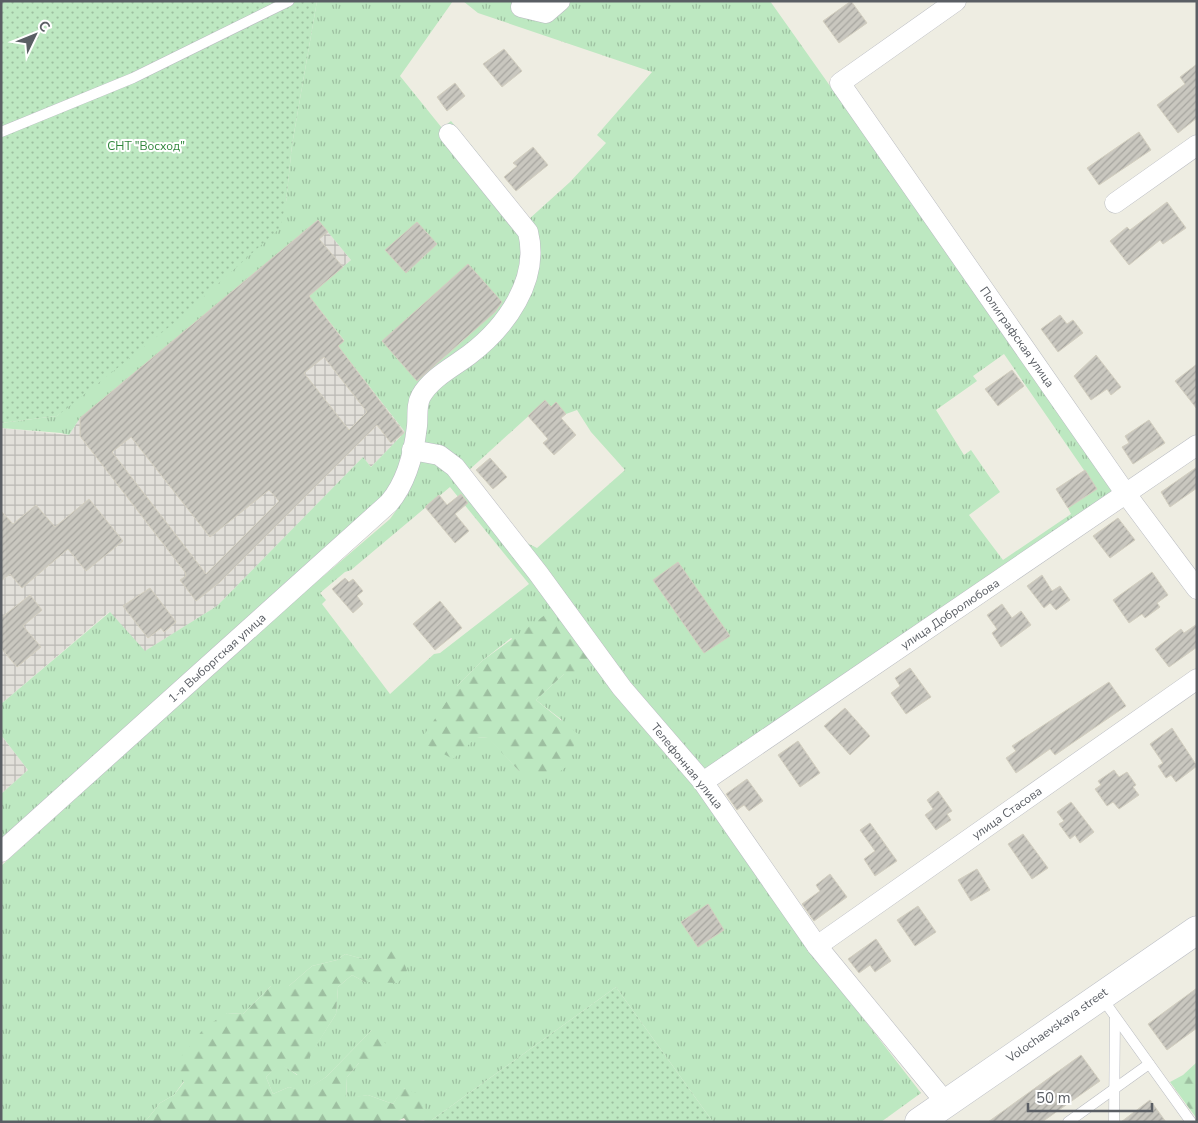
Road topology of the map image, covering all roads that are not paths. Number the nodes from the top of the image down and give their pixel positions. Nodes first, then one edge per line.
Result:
1 (289, 1) edge
2 (560, 1) edge
3 (956, 1) edge
4 (521, 7) dead end
5 (1, 132) edge
6 (449, 134) dead end
7 (1197, 145) edge
8 (1115, 203) dead end
9 (1197, 445) edge
10 (412, 450) junction
11 (1126, 494) junction
12 (1197, 589) edge
13 (1197, 679) edge
14 (703, 782) junction
15 (1, 852) edge
16 (1197, 930) edge
17 (817, 946) junction
18 (1100, 996) junction
19 (1115, 1017) junction
20 (1149, 1064) junction
21 (1114, 1089) junction
22 (946, 1103) junction
23 (919, 1122) edge
24 (1068, 1122) edge
25 (1114, 1122) edge
26 (1191, 1122) edge

1 - 5 lane
2 - 4 street
3 - 11 street, Полиграфская улица
6 - 10 street, 1-я Выборгская улица
7 - 8 street
9 - 11 street, улица Добролюбова
10 - 14 street, Телефонная улица
10 - 15 street, 1-я Выборгская улица
11 - 12 street, Полиграфская улица
11 - 14 street, улица Добролюбова
13 - 17 street, улица Стасова
14 - 17 street, Телефонная улица
16 - 18 street, Volochaevskaya street
17 - 22 street, Телефонная улица
18 - 19 lane
18 - 22 street, Volochaevskaya street
19 - 20 lane
19 - 21 lane
20 - 21 lane
20 - 26 lane
21 - 24 lane
21 - 25 lane
22 - 23 street, Volochaevskaya street

